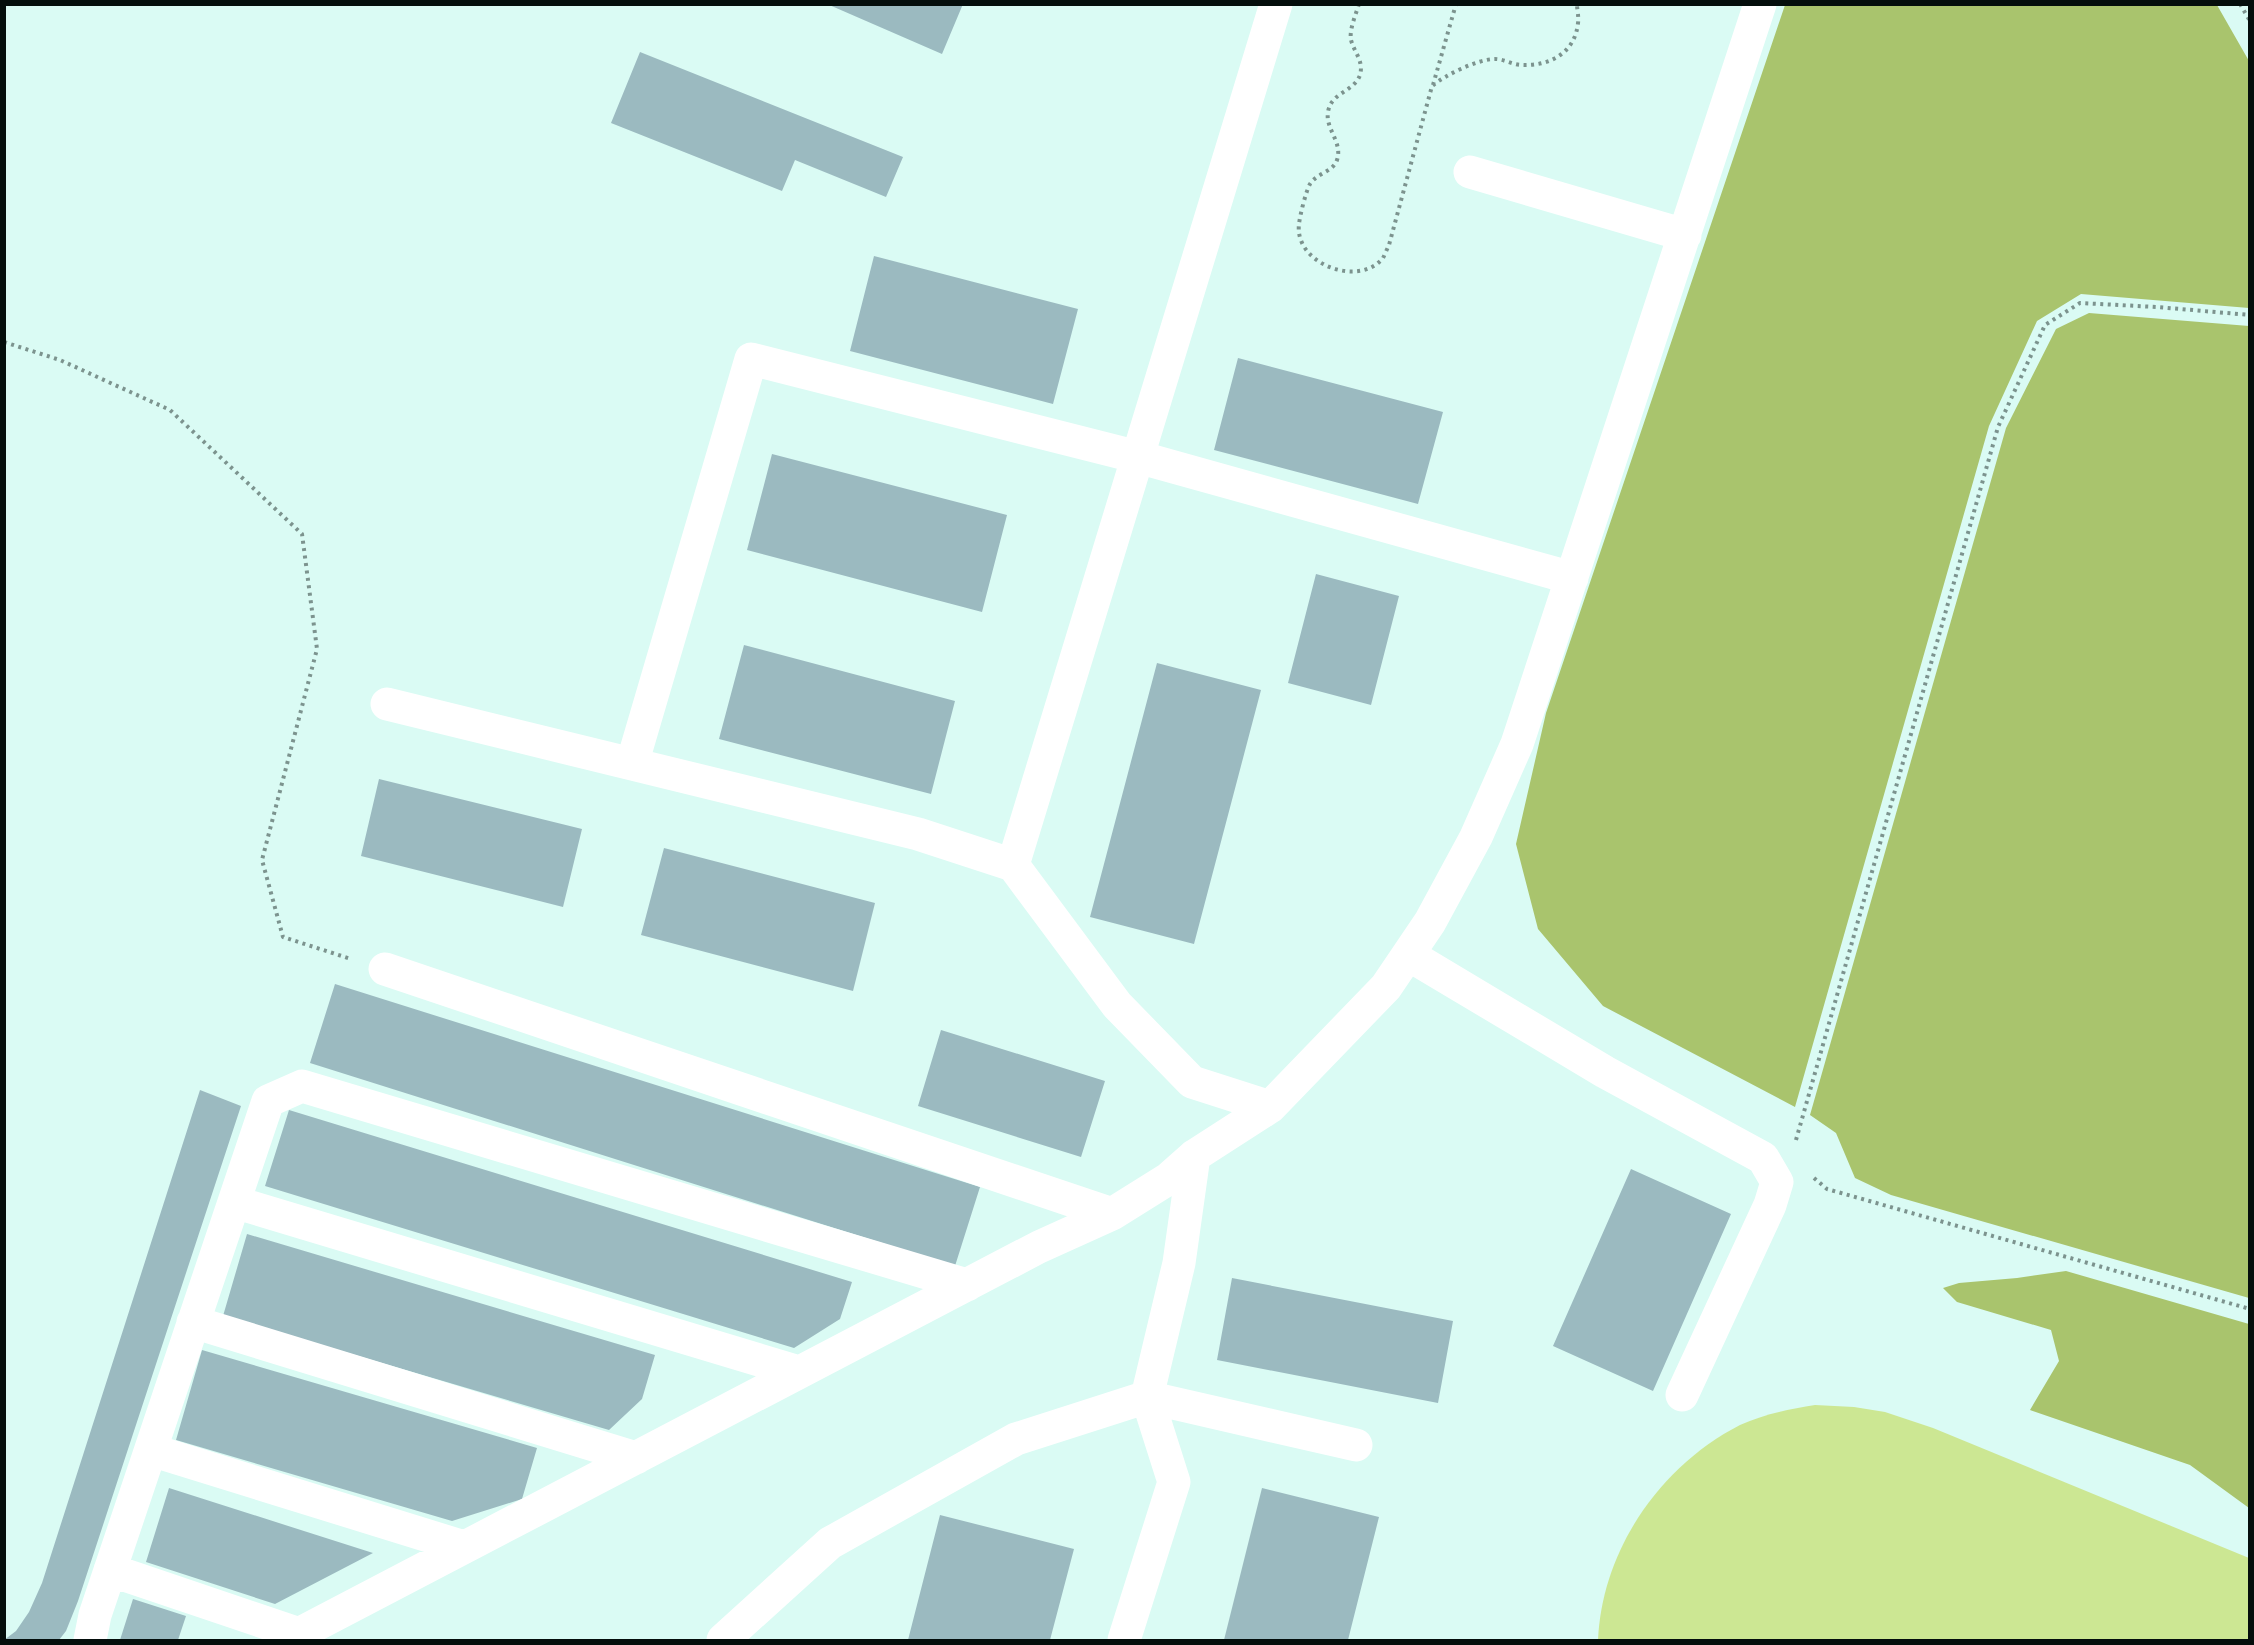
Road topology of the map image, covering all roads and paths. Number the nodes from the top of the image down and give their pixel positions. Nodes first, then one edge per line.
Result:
1 (1276, 4) edge
2 (1359, 4) edge
3 (1456, 4) edge
4 (1577, 4) edge
5 (1760, 4) edge
6 (2240, 4) edge
7 (2250, 21) edge
8 (1432, 86) junction
9 (1470, 172) dead end
10 (1684, 235) junction
11 (2250, 315) edge
12 (4, 342) edge
13 (1138, 457) junction
14 (1572, 578) junction
15 (387, 704) dead end
16 (632, 764) junction
17 (1013, 865) junction
18 (1409, 955) junction
19 (384, 969) joint
20 (1270, 1107) junction
21 (1794, 1148) dead end
22 (1194, 1156) junction
23 (1809, 1174) dead end
24 (234, 1202) junction
25 (1112, 1214) junction
26 (967, 1285) junction
27 (2250, 1309) edge
28 (194, 1322) junction
29 (799, 1372) junction
30 (1682, 1395) dead end
31 (1148, 1397) junction
32 (1356, 1445) dead end
33 (150, 1450) junction
34 (636, 1458) junction
35 (464, 1547) junction
36 (110, 1570) junction
37 (293, 1637) edge
38 (90, 1641) edge
39 (723, 1641) edge
40 (1124, 1641) edge

1 - 13 street
2 - 8 path
3 - 8 path
4 - 8 path
5 - 10 street
6 - 7 path
9 - 10 street
10 - 14 street
11 - 21 path
12 - 19 path
13 - 14 street
13 - 16 street
13 - 17 street
14 - 18 street
15 - 16 street
16 - 17 street
17 - 20 street
18 - 20 street
18 - 30 street
19 - 25 street
20 - 22 street
22 - 25 street
22 - 31 street
23 - 27 path
24 - 26 street
24 - 28 street
24 - 29 street
25 - 26 street
26 - 29 street
28 - 33 street
28 - 34 street
29 - 34 street
31 - 32 street
31 - 39 street
31 - 40 street
33 - 35 street
33 - 36 street
34 - 35 street
35 - 37 street
36 - 37 street
36 - 38 street

